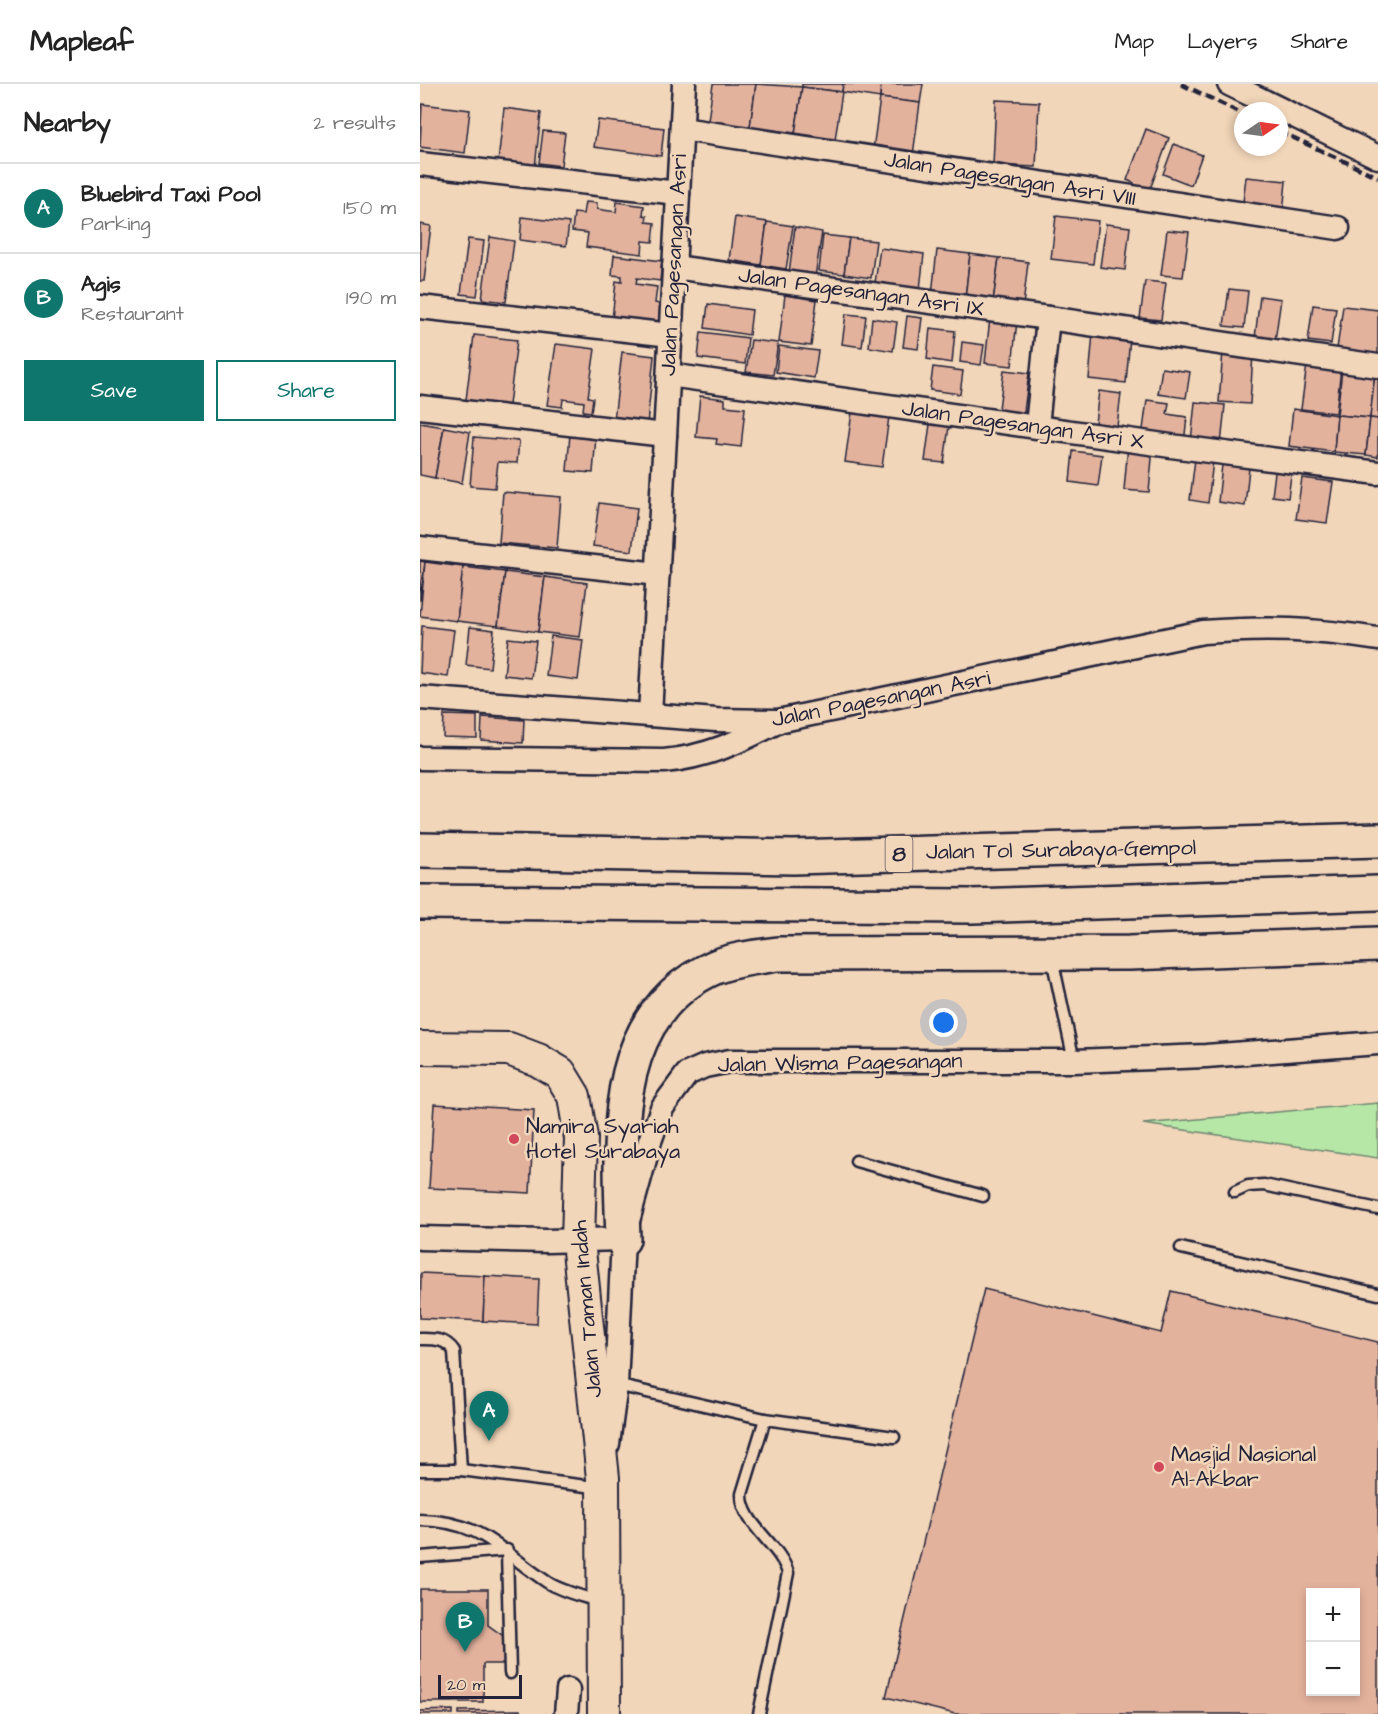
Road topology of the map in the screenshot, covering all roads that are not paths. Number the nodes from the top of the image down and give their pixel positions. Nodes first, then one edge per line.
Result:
1 (684, 84) edge
2 (1229, 84) edge
3 (682, 129) junction
4 (1378, 157) edge
5 (420, 164) edge
6 (678, 192) junction
7 (1338, 228) dead end
8 (674, 267) junction
9 (420, 307) edge
10 (1048, 318) junction
11 (671, 335) junction
12 (1378, 366) edge
13 (669, 375) junction
14 (420, 406) edge
15 (1037, 426) junction
16 (665, 435) junction
17 (1378, 473) edge
18 (420, 548) edge
19 (658, 574) junction
20 (1378, 639) edge
21 (420, 698) edge
22 (650, 715) junction
23 (778, 721) junction
24 (420, 758) edge
25 (1378, 840) edge
26 (420, 850) edge
27 (1378, 893) edge
28 (420, 902) edge
29 (1378, 944) edge
30 (1052, 954) junction
31 (1378, 1043) edge
32 (420, 1048) edge
33 (1074, 1060) junction
34 (856, 1161) dead end
35 (1235, 1192) dead end
36 (983, 1196) dead end
37 (1378, 1209) edge
38 (420, 1238) edge
39 (623, 1239) junction
40 (578, 1241) junction
41 (1181, 1248) dead end
42 (1378, 1294) edge
43 (420, 1339) edge
44 (616, 1385) junction
45 (765, 1419) junction
46 (894, 1437) dead end
47 (420, 1470) edge
48 (461, 1470) junction
49 (604, 1483) junction
50 (420, 1520) edge
51 (507, 1550) junction
52 (420, 1557) edge
53 (603, 1603) junction
54 (510, 1672) dead end
55 (568, 1690) dead end
56 (566, 1714) edge
57 (604, 1714) edge
58 (759, 1714) edge

1 - 3 street, Jalan Pagesangan Asri
2 - 4 street
3 - 6 street, Jalan Pagesangan Asri
3 - 7 street, Jalan Pagesangan Asri VIII
5 - 6 street
6 - 8 street, Jalan Pagesangan Asri
8 - 10 street, Jalan Pagesangan Asri IX
8 - 11 street, Jalan Pagesangan Asri
9 - 11 street
10 - 12 street, Jalan Pagesangan Asri IX
10 - 15 street
11 - 13 street, Jalan Pagesangan Asri
13 - 15 street, Jalan Pagesangan Asri X
13 - 16 street, Jalan Pagesangan Asri
14 - 16 street
15 - 17 street, Jalan Pagesangan Asri X
16 - 19 street, Jalan Pagesangan Asri
18 - 19 street
19 - 22 street, Jalan Pagesangan Asri
20 - 23 street, Jalan Pagesangan Asri
21 - 22 street
22 - 23 street, Jalan Pagesangan Asri
23 - 24 street
25 - 26 highway, Jalan Tol Surabaya–Gempol / 8
27 - 28 highway
29 - 30 highway
30 - 33 lane
30 - 39 highway
31 - 33 street, Jalan Wisma Pagesangan
32 - 40 street, Jalan Taman Indah
33 - 39 street, Jalan Wisma Pagesangan
34 - 36 lane
35 - 37 lane
38 - 40 street
39 - 40 street
39 - 44 street, Jalan Wisma Pagesangan
40 - 49 street, Jalan Taman Indah
41 - 42 lane
43 - 48 lane
44 - 45 lane
44 - 49 street, Jalan Wisma Pagesangan
45 - 46 lane
45 - 58 lane
47 - 48 lane
48 - 49 lane
49 - 53 street, Jalan Taman Indah
50 - 51 lane
51 - 52 lane
51 - 53 lane
51 - 54 lane
53 - 57 street, Jalan Taman Indah
55 - 56 street

